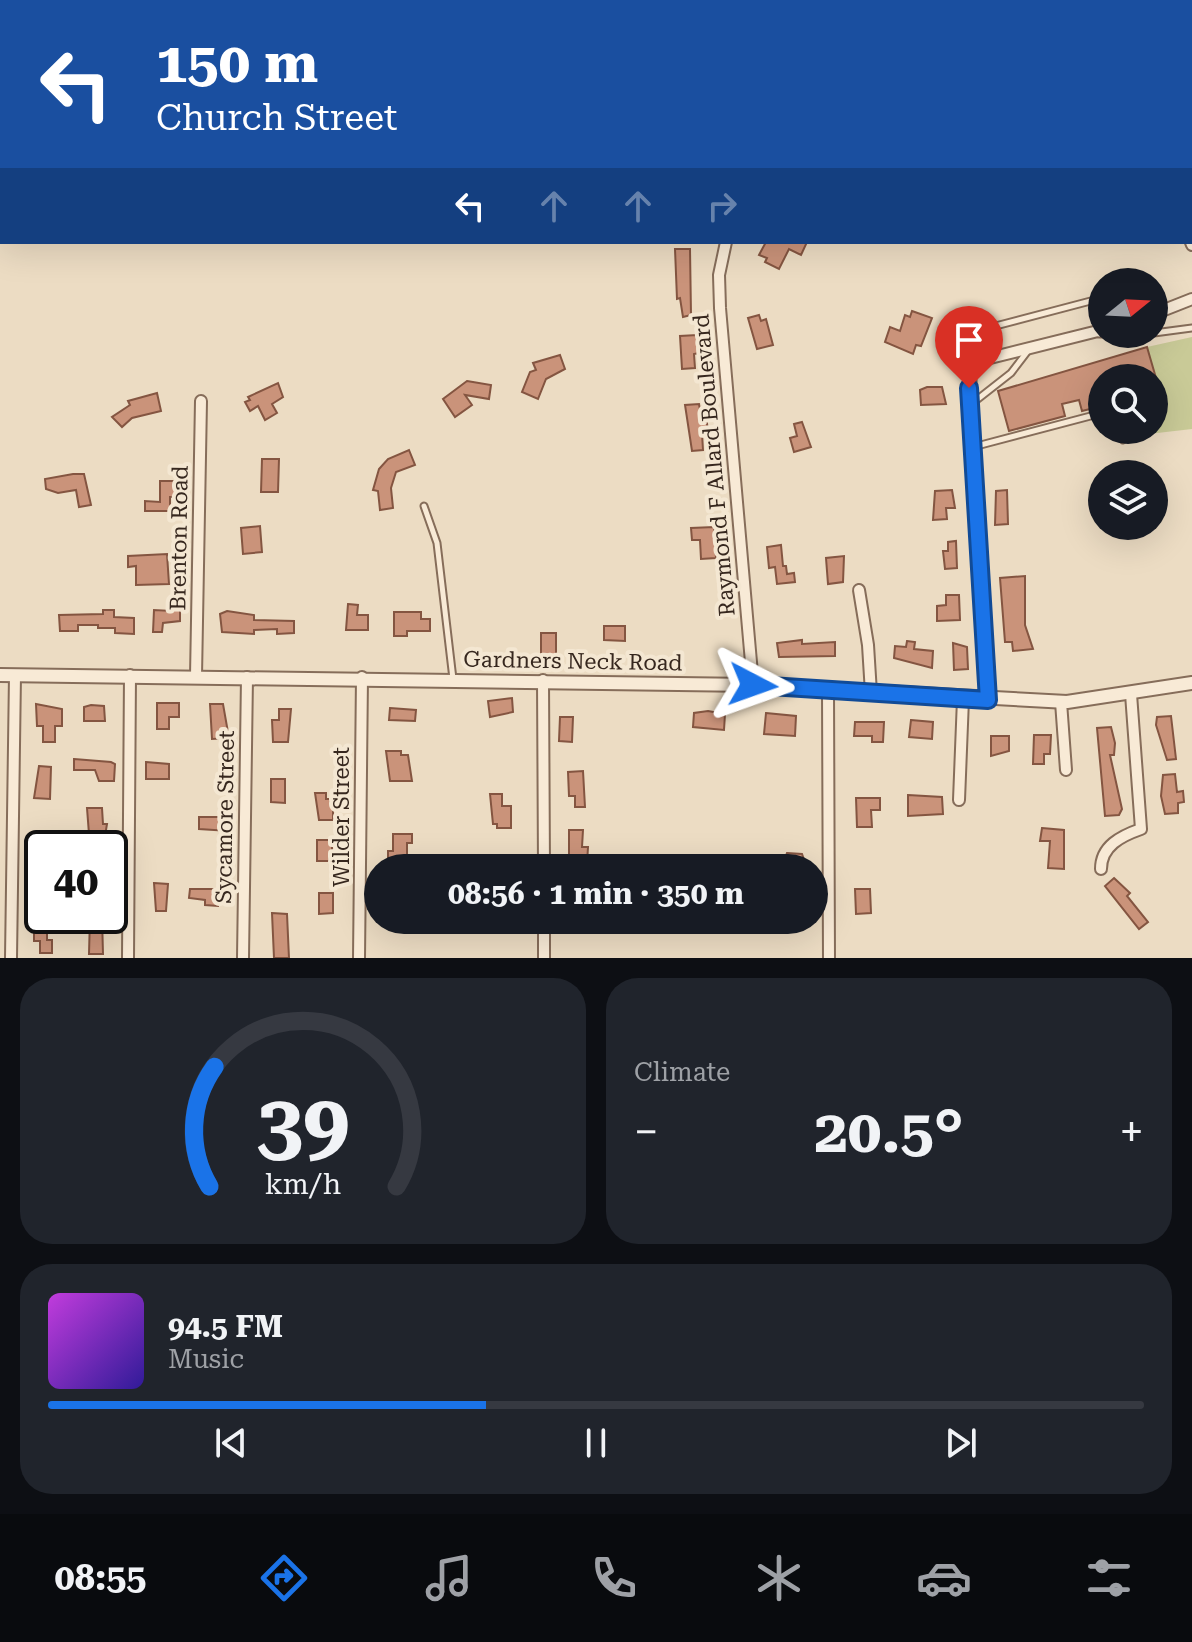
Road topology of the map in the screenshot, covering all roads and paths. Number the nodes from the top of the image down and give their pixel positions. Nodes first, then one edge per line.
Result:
1 (726, 244) edge
2 (1192, 299) edge
3 (1088, 302) edge
4 (1168, 308) edge
5 (1192, 328) edge
6 (1168, 331) edge
7 (1088, 335) edge
8 (1030, 348) junction
9 (989, 358) junction
10 (201, 401) dead end
11 (970, 405) junction
12 (1088, 417) edge
13 (973, 447) junction
14 (424, 506) dead end
15 (859, 590) dead end
16 (0, 675) edge
17 (15, 675) junction
18 (130, 675) junction
19 (196, 676) junction
20 (247, 677) junction
21 (362, 677) junction
22 (453, 679) junction
23 (543, 680) junction
24 (1192, 683) edge
25 (753, 685) junction
26 (828, 690) junction
27 (871, 693) junction
28 (1131, 694) junction
29 (963, 699) junction
30 (988, 700) junction
31 (1061, 702) junction
32 (1066, 770) dead end
33 (959, 800) dead end
34 (544, 854) edge
35 (1101, 869) dead end
36 (544, 934) edge
37 (11, 958) edge
38 (128, 958) edge
39 (243, 958) edge
40 (359, 958) edge
41 (544, 958) edge
42 (829, 958) edge

1 - 25 street, Raymond F Allard Boulevard
2 - 4 street
3 - 9 lane
5 - 6 lane
7 - 8 street
8 - 9 street
8 - 11 lane
9 - 11 street
10 - 19 street, Brenton Road
11 - 13 street
12 - 13 lane
13 - 30 street
14 - 22 lane
15 - 27 street
16 - 17 street, Gardners Neck Road
17 - 18 street, Gardners Neck Road
17 - 37 street
18 - 19 street, Gardners Neck Road
18 - 38 street
19 - 20 street, Gardners Neck Road
20 - 21 street, Gardners Neck Road
20 - 39 street, Sycamore Street
21 - 22 street, Gardners Neck Road
21 - 40 street, Wilder Street
22 - 23 street, Gardners Neck Road
23 - 25 street, Gardners Neck Road
23 - 34 street
24 - 28 street, Gardners Neck Road
25 - 26 street, Gardners Neck Road
26 - 27 street, Gardners Neck Road
26 - 42 street
27 - 29 street, Gardners Neck Road
28 - 31 street, Gardners Neck Road
28 - 35 street
29 - 30 street, Gardners Neck Road
29 - 33 street
30 - 31 street, Gardners Neck Road
31 - 32 street
36 - 41 street

